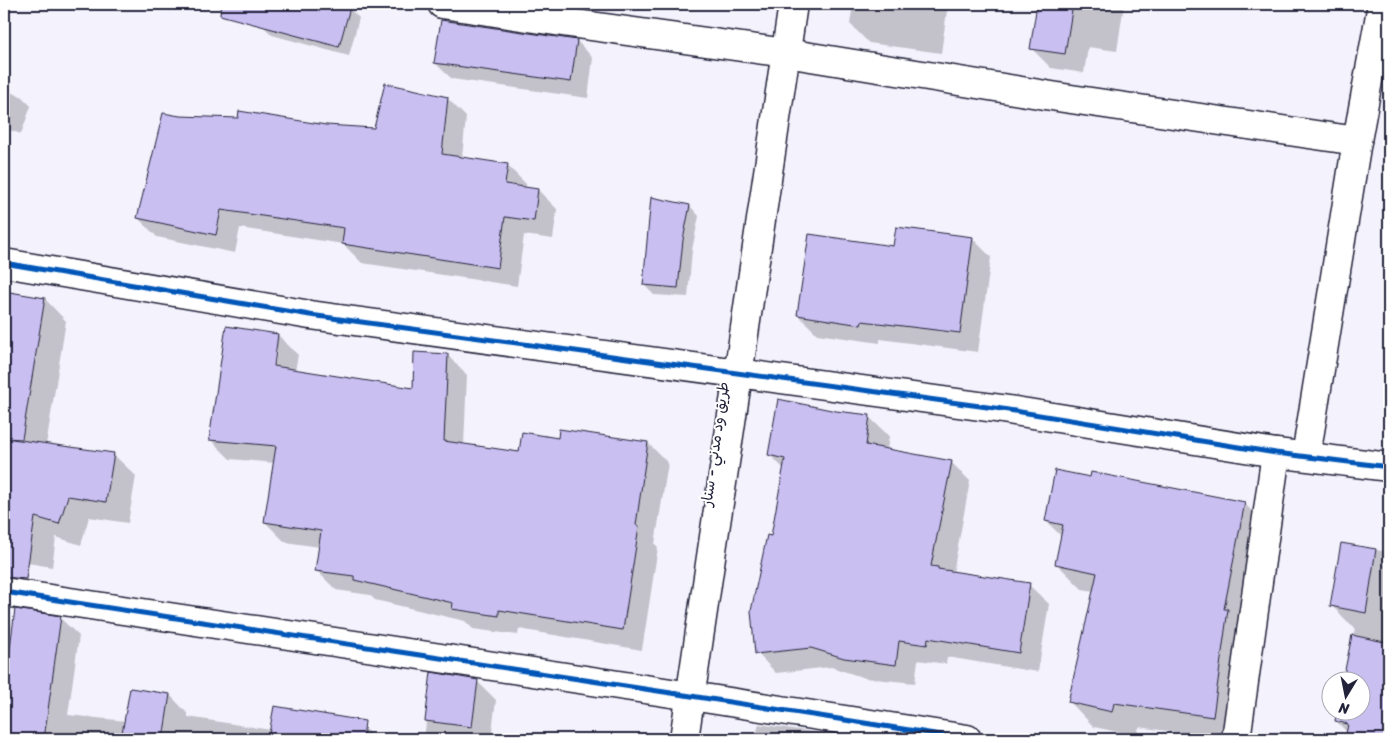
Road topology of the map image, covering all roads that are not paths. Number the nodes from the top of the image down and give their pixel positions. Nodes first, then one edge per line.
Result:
1 (442, 4) edge
2 (793, 4) edge
3 (1382, 4) edge
4 (786, 53) junction
5 (1357, 141) junction
6 (4, 263) edge
7 (738, 373) junction
8 (1276, 453) junction
9 (1306, 456) junction
10 (1389, 467) edge
11 (4, 592) edge
12 (691, 696) junction
13 (684, 739) edge
14 (967, 739) edge
15 (1236, 739) edge

1 - 4 street
2 - 4 street, طريق ود مدني - سنار
3 - 5 street
4 - 5 street
4 - 7 street, طريق ود مدني - سنار
5 - 9 street
6 - 7 street
7 - 8 street
7 - 12 street, طريق ود مدني - سنار
8 - 9 street
8 - 15 street
9 - 10 street
11 - 12 street
12 - 13 street, طريق ود مدني - سنار
12 - 14 street

